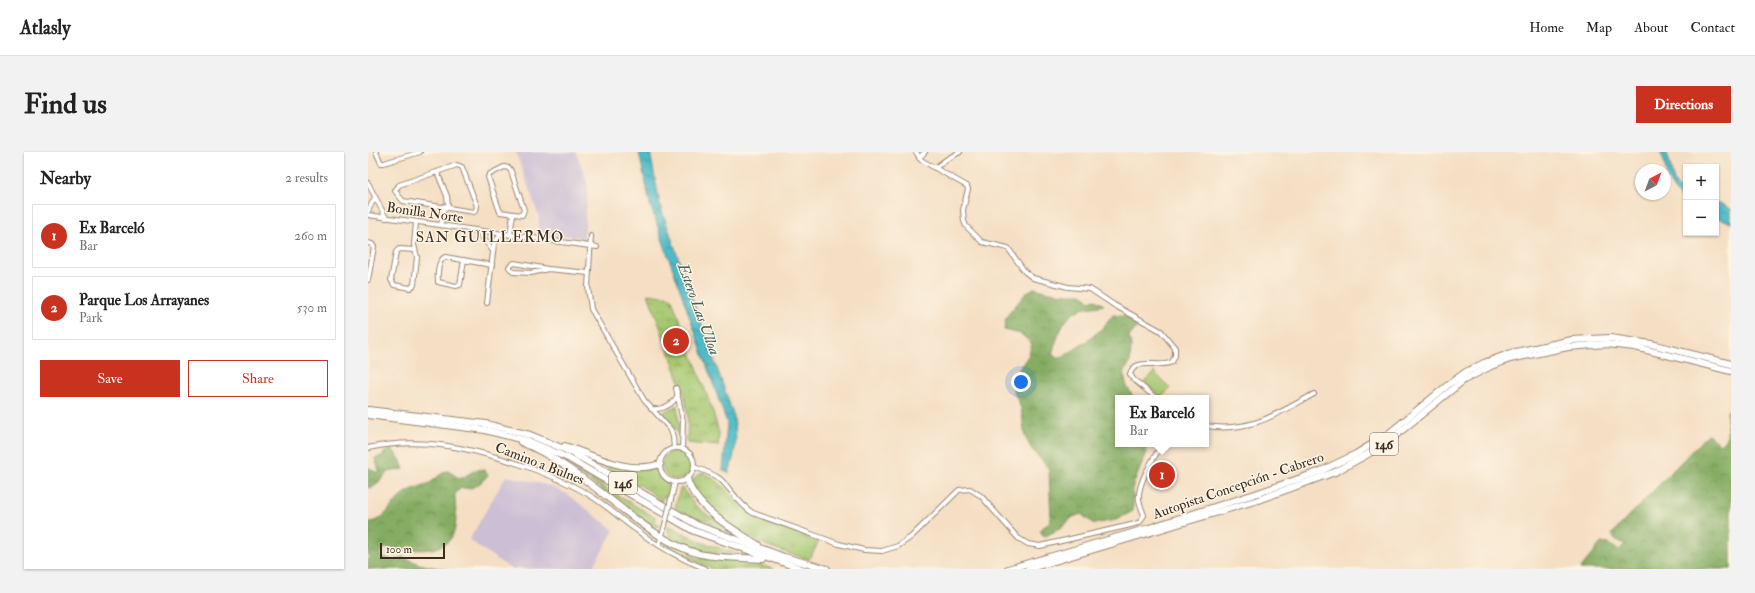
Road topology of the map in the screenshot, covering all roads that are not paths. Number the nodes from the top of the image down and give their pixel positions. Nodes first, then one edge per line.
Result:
1 (376, 152) edge
2 (420, 152) edge
3 (916, 152) edge
4 (925, 152) edge
5 (960, 152) edge
6 (415, 153) edge
7 (919, 158) junction
8 (935, 168) junction
9 (437, 172) junction
10 (369, 187) edge
11 (375, 197) junction
12 (446, 207) junction
13 (368, 211) edge
14 (513, 214) junction
15 (368, 215) edge
16 (386, 218) junction
17 (416, 222) junction
18 (441, 225) junction
19 (478, 231) junction
20 (501, 234) junction
21 (510, 235) junction
22 (591, 236) dead end
23 (368, 243) edge
24 (591, 246) junction
25 (597, 247) dead end
26 (415, 250) junction
27 (493, 251) junction
28 (464, 260) junction
29 (492, 265) junction
30 (548, 269) junction
31 (589, 274) junction
32 (368, 280) edge
33 (487, 303) dead end
34 (1731, 364) edge
35 (1731, 371) edge
36 (676, 388) dead end
37 (1314, 394) dead end
38 (678, 395) junction
39 (1152, 395) edge
40 (651, 409) junction
41 (368, 410) edge
42 (368, 415) edge
43 (1209, 426) edge
44 (494, 431) junction
45 (546, 441) junction
46 (1160, 447) edge
47 (368, 448) edge
48 (674, 448) junction
49 (682, 449) junction
50 (660, 464) junction
51 (694, 467) junction
52 (687, 480) junction
53 (675, 482) junction
54 (662, 537) junction
55 (658, 546) junction
56 (768, 551) junction
57 (773, 560) junction
58 (706, 569) edge
59 (802, 569) edge
60 (827, 569) edge
61 (1008, 569) edge
62 (1028, 569) edge

1 - 6 street
2 - 6 street
3 - 7 street
4 - 7 street
5 - 8 street
7 - 8 street
8 - 39 street
9 - 12 street
9 - 12 street
9 - 12 street
10 - 11 street
11 - 13 street
11 - 16 street
12 - 18 street
14 - 14 street
14 - 21 street
15 - 16 street, Bonilla Norte
16 - 17 street, Bonilla Norte
17 - 18 street, Bonilla Norte
17 - 26 street
18 - 19 street, Bonilla Norte
19 - 20 street, Bonilla Norte
19 - 27 street
20 - 21 street, Bonilla Norte
20 - 27 street
21 - 24 street, Bonilla Norte
22 - 24 street
23 - 32 street
24 - 25 street, Bonilla Norte
24 - 31 street
26 - 26 street
27 - 29 street
28 - 28 street
28 - 29 street
29 - 33 street
30 - 30 street
30 - 31 street
31 - 40 street
34 - 61 highway, Autopista Concepción - Cabrero / 146
35 - 62 highway, Autopista Concepción - Cabrero / 146
36 - 38 street
37 - 43 street
38 - 40 street
38 - 49 street
40 - 48 street
41 - 45 highway, 146
42 - 44 highway, 146
44 - 54 highway
44 - 57 highway, 146
45 - 50 highway
45 - 56 highway, 146
46 - 51 street
47 - 55 street, Camino a Bulnes
48 - 49 street
48 - 50 street
49 - 51 street
50 - 53 street
51 - 52 street
52 - 53 street
52 - 56 highway
53 - 54 street, bridge
54 - 55 street
54 - 57 highway
55 - 58 street, Camino a Bulnes
56 - 60 highway, 146
57 - 59 highway, 146

